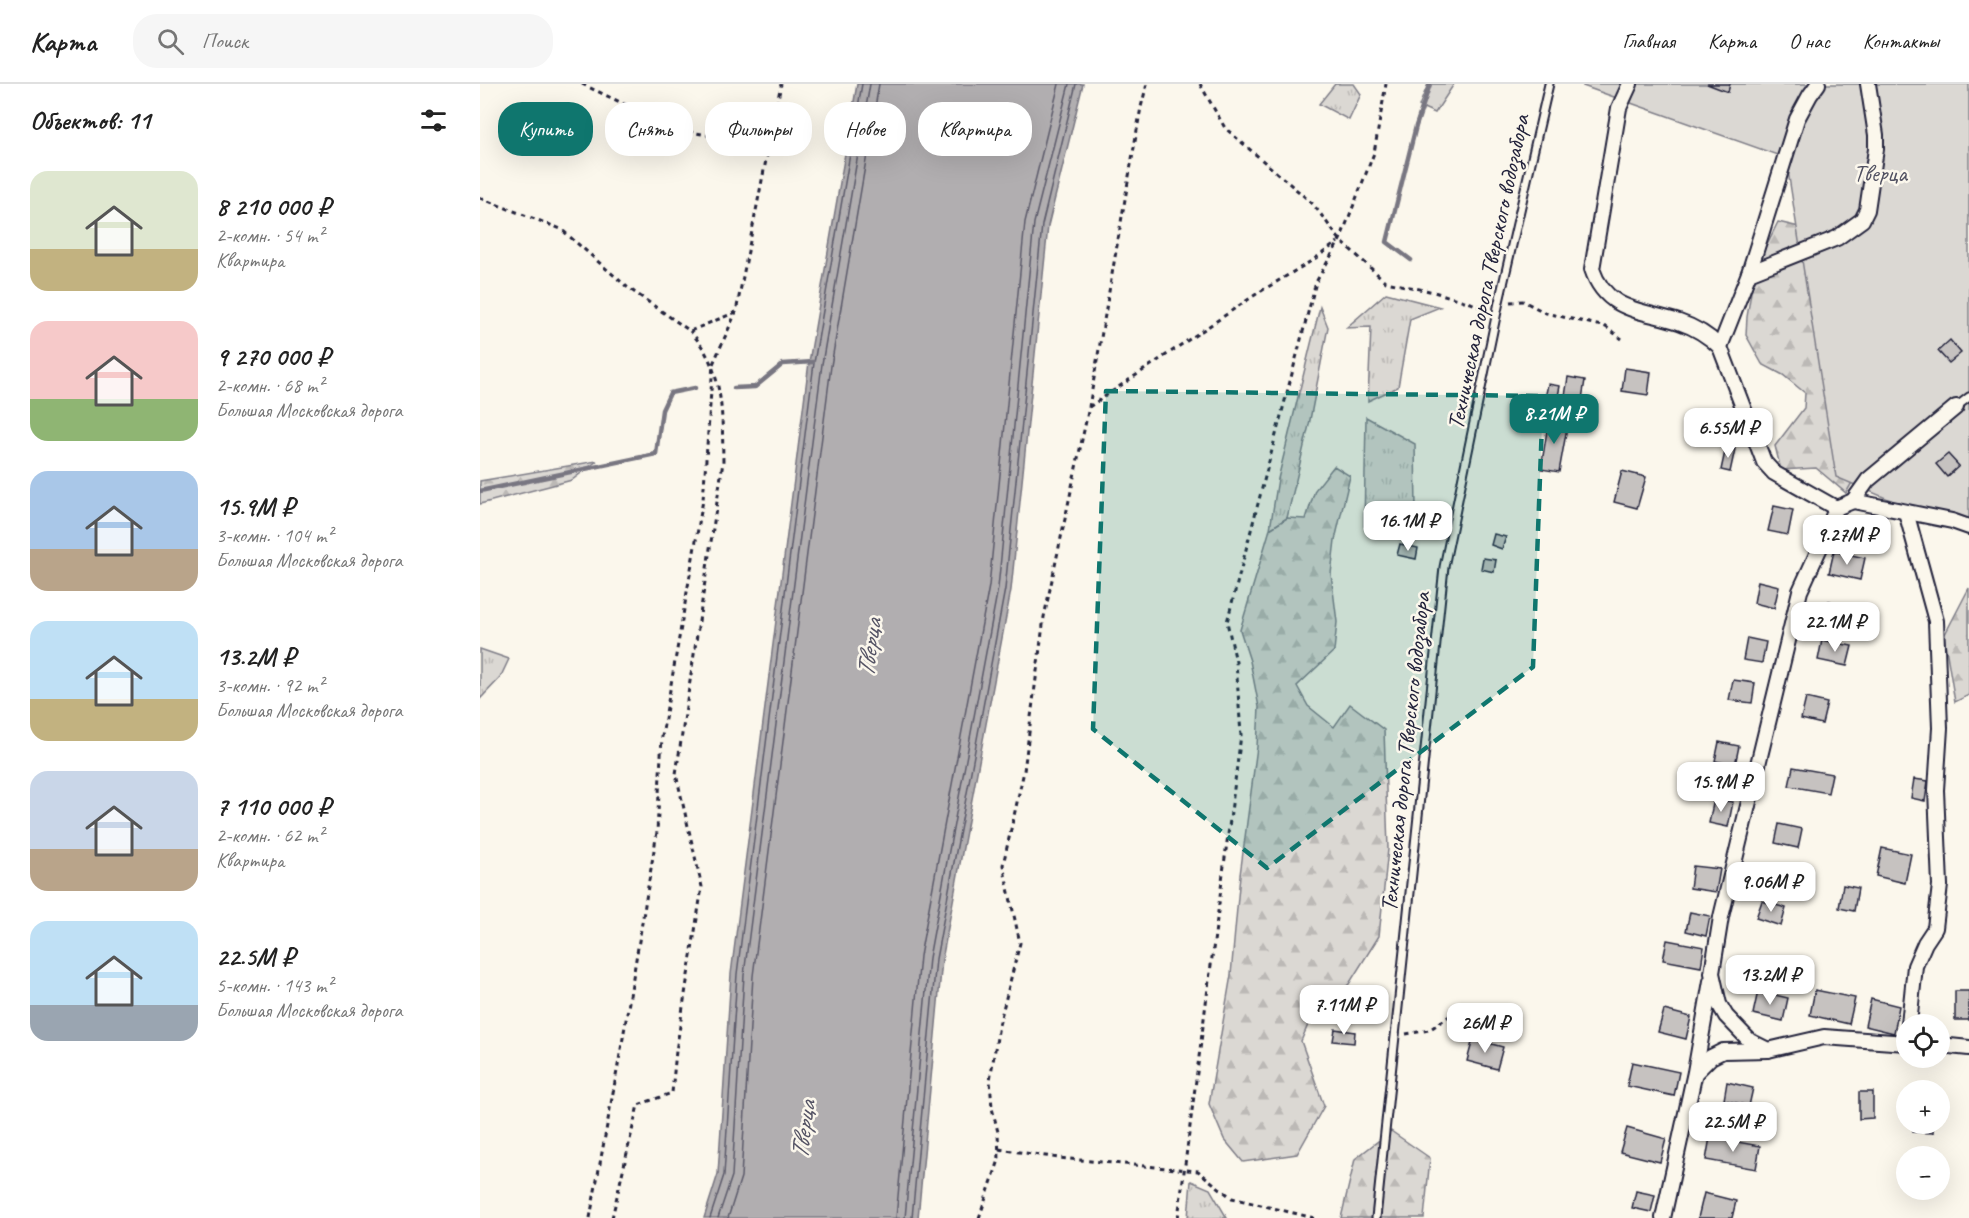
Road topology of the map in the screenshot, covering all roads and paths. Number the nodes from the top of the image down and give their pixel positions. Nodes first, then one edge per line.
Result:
1 (582, 84) edge
2 (781, 84) edge
3 (1147, 84) edge
4 (1200, 84) edge
5 (1386, 84) edge
6 (1549, 84) edge
7 (1630, 84) edge
8 (1818, 84) edge
9 (1868, 84) edge
10 (777, 102) edge
11 (705, 135) edge
12 (767, 156) edge
13 (480, 198) edge
14 (1340, 240) junction
15 (1749, 273) junction
16 (1499, 302) junction
17 (736, 312) junction
18 (1497, 314) junction
19 (690, 331) junction
20 (1622, 339) dead end
21 (1720, 346) junction
22 (713, 364) junction
23 (1969, 397) edge
24 (1089, 407) junction
25 (1956, 407) joint
26 (1853, 501) junction
27 (1836, 508) junction
28 (1906, 512) junction
29 (1969, 527) edge
30 (1712, 973) junction
31 (1454, 1013) dead end
32 (1910, 1014) edge
33 (1395, 1035) junction
34 (1896, 1042) edge
35 (1950, 1046) edge
36 (1969, 1048) edge
37 (1768, 1050) junction
38 (1695, 1072) junction
39 (999, 1149) junction
40 (1183, 1170) junction
41 (591, 1218) edge
42 (612, 1218) edge
43 (979, 1218) edge
44 (1178, 1218) edge
45 (1314, 1218) edge
46 (1376, 1218) edge
47 (1663, 1218) edge

1 - 11 path
2 - 10 path
3 - 24 path
4 - 14 path
5 - 14 path
6 - 16 lane, Техническая дорога Тверского водозабора
7 - 21 street
8 - 15 street
9 - 15 street
12 - 17 path
13 - 19 path
14 - 18 path
14 - 24 path
14 - 40 path
15 - 21 street
16 - 18 lane, Техническая дорога Тверского водозабора
16 - 20 path
17 - 19 path
17 - 22 path
18 - 33 lane, Техническая дорога Тверского водозабора
19 - 22 path
21 - 27 street
22 - 41 path
22 - 42 path
23 - 25 lane
24 - 39 path
25 - 26 street
26 - 27 street
26 - 28 street
27 - 30 street
28 - 29 street
28 - 32 street
30 - 37 street
30 - 38 street
31 - 33 path
33 - 46 lane, Техническая дорога Тверского водозабора
34 - 37 street
35 - 36 street
37 - 38 street
38 - 47 street
39 - 40 path
39 - 43 path
40 - 44 path
40 - 45 path

